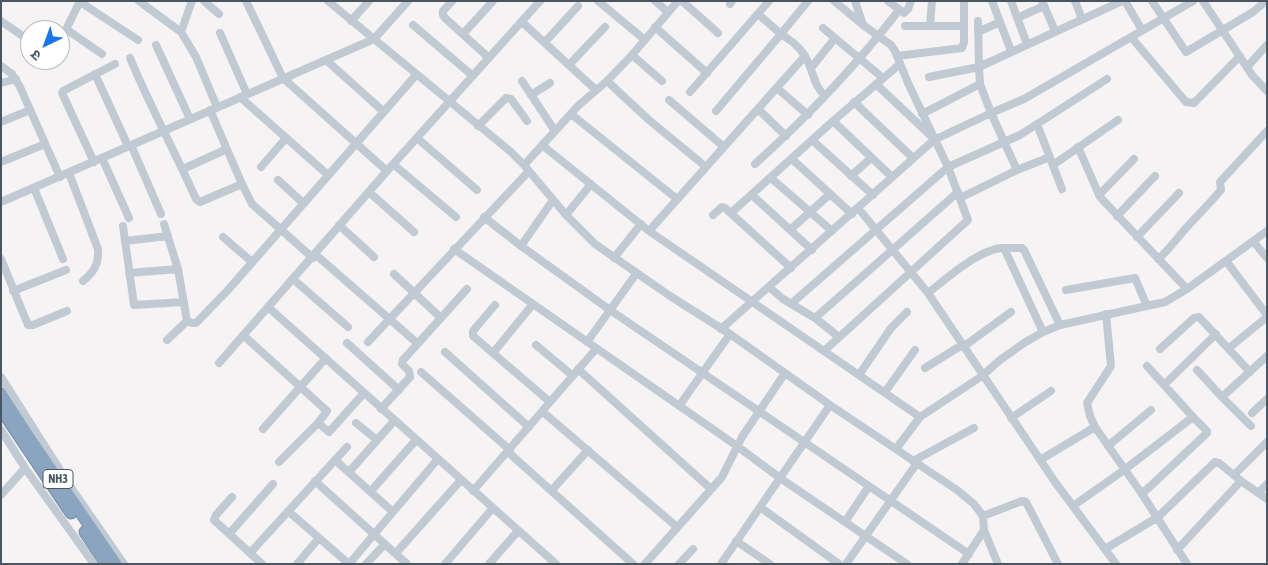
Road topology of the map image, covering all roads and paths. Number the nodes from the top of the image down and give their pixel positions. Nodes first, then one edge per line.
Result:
1 (139, 1) edge
2 (192, 1) edge
3 (204, 1) edge
4 (246, 1) edge
5 (328, 1) edge
6 (369, 1) edge
7 (408, 1) edge
8 (452, 1) edge
9 (493, 1) edge
10 (540, 1) edge
11 (598, 1) edge
12 (654, 1) edge
13 (678, 1) edge
14 (682, 1) edge
15 (769, 1) edge
16 (808, 1) edge
17 (834, 1) edge
18 (855, 1) edge
19 (888, 1) edge
20 (911, 1) edge
21 (932, 1) edge
22 (964, 1) edge
23 (992, 1) edge
24 (1011, 1) edge
25 (1075, 1) edge
26 (1123, 1) edge
27 (1152, 1) edge
28 (1193, 1) edge
29 (1266, 1) edge
30 (80, 2) edge
31 (1205, 2) edge
32 (1043, 4) edge
33 (578, 6) dead end
34 (899, 10) junction
35 (668, 12) junction
36 (219, 14) dead end
37 (758, 14) junction
38 (1017, 18) junction
39 (1082, 19) junction
40 (1162, 19) junction
41 (1, 21) edge
42 (70, 21) edge
43 (351, 21) junction
44 (978, 21) dead end
45 (522, 22) junction
46 (1000, 22) junction
47 (413, 25) dead end
48 (863, 25) junction
49 (905, 26) dead end
50 (930, 26) junction
51 (964, 26) junction
52 (605, 27) dead end
53 (656, 27) junction
54 (823, 28) dead end
55 (1222, 29) junction
56 (1142, 30) junction
57 (70, 32) edge
58 (181, 32) junction
59 (978, 32) junction
60 (1055, 32) junction
61 (220, 33) dead end
62 (718, 33) dead end
63 (20, 34) edge
64 (463, 34) junction
65 (781, 34) junction
66 (879, 36) junction
67 (1131, 36) junction
68 (835, 38) junction
69 (374, 39) junction
70 (138, 40) dead end
71 (644, 40) junction
72 (544, 42) junction
73 (1027, 44) junction
74 (156, 45) dead end
75 (1267, 45) edge
76 (1011, 51) junction
77 (102, 54) dead end
78 (632, 54) junction
79 (805, 56) junction
80 (1240, 56) junction
81 (130, 58) dead end
82 (489, 58) junction
83 (860, 59) junction
84 (326, 60) junction
85 (898, 60) junction
86 (115, 64) dead end
87 (569, 65) junction
88 (1, 66) edge
89 (979, 67) junction
90 (1247, 67) junction
91 (811, 68) junction
92 (707, 73) junction
93 (95, 74) junction
94 (416, 75) junction
95 (472, 76) junction
96 (929, 77) dead end
97 (283, 78) junction
98 (883, 78) junction
99 (16, 79) junction
100 (1107, 79) dead end
101 (522, 81) dead end
102 (607, 81) junction
103 (662, 81) dead end
104 (1, 83) edge
105 (550, 83) dead end
106 (876, 84) junction
107 (980, 84) junction
108 (777, 88) junction
109 (596, 90) junction
110 (1267, 91) edge
111 (690, 92) dead end
112 (531, 95) junction
113 (244, 96) junction
114 (825, 96) junction
115 (669, 100) dead end
116 (854, 102) junction
117 (449, 103) junction
118 (214, 108) junction
119 (758, 109) junction
120 (30, 110) junction
121 (716, 111) dead end
122 (384, 112) junction
123 (991, 113) junction
124 (571, 114) junction
125 (922, 114) junction
126 (808, 115) junction
127 (190, 119) junction
128 (1118, 120) dead end
129 (527, 121) dead end
130 (833, 121) junction
131 (1, 122) edge
132 (1037, 124) junction
133 (478, 126) junction
134 (164, 131) junction
135 (555, 131) junction
136 (1267, 131) edge
137 (786, 136) junction
138 (286, 138) junction
139 (417, 138) junction
140 (934, 139) junction
141 (812, 140) junction
142 (1004, 142) junction
143 (355, 143) junction
144 (46, 144) junction
145 (542, 145) junction
146 (130, 146) junction
147 (724, 147) junction
148 (1078, 147) junction
149 (227, 149) junction
150 (102, 158) junction
151 (792, 158) junction
152 (872, 158) junction
153 (913, 158) junction
154 (1134, 159) dead end
155 (1051, 161) junction
156 (1, 162) edge
157 (94, 162) junction
158 (393, 164) junction
159 (755, 164) dead end
160 (260, 167) dead end
161 (706, 167) junction
162 (948, 167) junction
163 (526, 168) junction
164 (183, 169) junction
165 (1016, 170) junction
166 (387, 171) junction
167 (69, 173) junction
168 (328, 175) junction
169 (851, 176) junction
170 (1155, 176) dead end
171 (60, 177) junction
172 (892, 177) junction
173 (771, 178) junction
174 (278, 180) dead end
175 (242, 184) junction
176 (591, 184) junction
177 (34, 188) junction
178 (1062, 189) dead end
179 (476, 190) dead end
180 (369, 192) junction
181 (1180, 193) dead end
182 (830, 194) junction
183 (752, 195) junction
184 (873, 195) junction
185 (959, 195) junction
186 (1099, 195) junction
187 (677, 199) junction
188 (552, 200) junction
189 (1, 202) edge
190 (303, 203) junction
191 (855, 211) junction
192 (810, 212) junction
193 (161, 214) dead end
194 (731, 214) junction
195 (566, 215) junction
196 (714, 215) dead end
197 (1117, 216) junction
198 (456, 217) dead end
199 (484, 217) junction
200 (129, 218) dead end
201 (164, 224) dead end
202 (641, 224) junction
203 (340, 225) junction
204 (123, 226) dead end
205 (280, 230) junction
206 (649, 230) junction
207 (790, 230) junction
208 (876, 230) junction
209 (832, 231) junction
210 (1267, 231) edge
211 (414, 232) dead end
212 (168, 236) junction
213 (222, 237) dead end
214 (1137, 237) junction
215 (125, 241) junction
216 (1253, 241) junction
217 (521, 246) junction
218 (1004, 248) junction
219 (454, 249) junction
220 (812, 250) junction
221 (892, 252) junction
222 (314, 256) junction
223 (374, 257) dead end
224 (614, 258) junction
225 (1267, 258) edge
226 (1, 259) edge
227 (63, 259) dead end
228 (1158, 260) junction
229 (1226, 260) junction
230 (252, 262) junction
231 (791, 268) junction
232 (178, 269) junction
233 (66, 270) dead end
234 (129, 273) junction
235 (910, 273) junction
236 (394, 274) dead end
237 (636, 274) junction
238 (293, 279) junction
239 (83, 281) dead end
240 (769, 287) junction
241 (467, 289) dead end
242 (1186, 289) junction
243 (1066, 290) dead end
244 (13, 292) junction
245 (413, 293) junction
246 (928, 293) junction
247 (184, 302) junction
248 (753, 302) junction
249 (792, 303) junction
250 (533, 304) junction
251 (495, 305) dead end
252 (1146, 306) junction
253 (268, 308) junction
254 (610, 310) junction
255 (68, 311) dead end
256 (907, 312) dead end
257 (1012, 312) dead end
258 (1106, 314) junction
259 (1267, 316) edge
260 (441, 318) junction
261 (815, 318) junction
262 (389, 319) junction
263 (187, 321) junction
264 (1060, 325) junction
265 (348, 327) dead end
266 (721, 329) junction
267 (1043, 332) junction
268 (730, 334) junction
269 (1216, 334) junction
270 (243, 335) junction
271 (839, 336) junction
272 (167, 340) dead end
273 (368, 342) dead end
274 (586, 342) junction
275 (348, 343) dead end
276 (417, 343) junction
277 (536, 345) dead end
278 (962, 346) junction
279 (1229, 348) junction
280 (596, 349) junction
281 (1160, 349) dead end
282 (916, 350) dead end
283 (824, 351) junction
284 (445, 352) dead end
285 (493, 353) junction
286 (1267, 356) edge
287 (326, 358) junction
288 (219, 363) dead end
289 (1147, 366) dead end
290 (925, 368) dead end
291 (1197, 370) dead end
292 (421, 372) dead end
293 (704, 372) junction
294 (1250, 372) junction
295 (575, 373) junction
296 (785, 373) junction
297 (859, 375) junction
298 (982, 376) junction
299 (1, 377) edge
300 (1164, 385) junction
301 (300, 387) junction
302 (399, 390) junction
303 (1051, 391) dead end
304 (885, 392) junction
305 (364, 393) junction
306 (1, 394) edge
307 (1222, 397) junction
308 (1267, 399) edge
309 (550, 402) junction
310 (830, 405) junction
311 (680, 406) junction
312 (1, 408) edge
313 (382, 409) junction
314 (1151, 410) dead end
315 (760, 411) junction
316 (543, 412) junction
317 (1252, 414) dead end
318 (920, 417) junction
319 (1194, 417) junction
320 (1011, 418) junction
321 (394, 421) junction
322 (318, 423) junction
323 (356, 423) dead end
324 (1251, 426) dead end
325 (529, 427) junction
326 (1095, 427) junction
327 (263, 428) dead end
328 (974, 428) dead end
329 (1, 430) edge
330 (377, 440) junction
331 (416, 440) junction
332 (804, 443) junction
333 (1267, 443) edge
334 (737, 446) junction
335 (1108, 446) junction
336 (347, 447) dead end
337 (896, 449) junction
338 (588, 450) junction
339 (509, 451) junction
340 (335, 460) junction
341 (437, 460) junction
342 (1040, 460) junction
343 (279, 462) dead end
344 (915, 462) junction
345 (25, 468) junction
346 (1124, 470) junction
347 (349, 472) junction
348 (1234, 475) junction
349 (780, 478) junction
350 (461, 480) junction
351 (315, 481) junction
352 (1241, 482) junction
353 (272, 484) dead end
354 (1267, 484) edge
355 (869, 486) junction
356 (711, 489) junction
357 (552, 490) junction
358 (371, 491) junction
359 (473, 491) junction
360 (1258, 493) junction
361 (1142, 494) junction
362 (1, 495) edge
363 (232, 497) dead end
364 (1267, 499) edge
365 (890, 500) junction
366 (1073, 506) junction
367 (760, 507) junction
368 (492, 508) junction
369 (288, 511) junction
370 (393, 512) junction
371 (983, 516) junction
372 (1158, 517) junction
373 (845, 522) junction
374 (677, 527) junction
375 (984, 530) junction
376 (518, 531) junction
377 (229, 534) junction
378 (375, 534) junction
379 (865, 535) junction
380 (319, 538) junction
381 (736, 542) junction
382 (385, 544) junction
383 (693, 549) dead end
384 (1105, 549) junction
385 (1177, 550) junction
386 (250, 553) junction
387 (396, 553) junction
388 (969, 554) junction
389 (94, 564) edge
390 (106, 564) edge
391 (116, 564) edge
392 (124, 564) edge
393 (262, 564) edge
394 (297, 564) edge
395 (349, 564) edge
396 (366, 564) edge
397 (407, 564) edge
398 (445, 564) edge
399 (489, 564) edge
400 (556, 564) edge
401 (633, 564) edge
402 (645, 564) edge
403 (679, 564) edge
404 (721, 564) edge
405 (770, 564) edge
406 (840, 564) edge
407 (846, 564) edge
408 (907, 564) edge
409 (962, 564) edge
410 (998, 564) edge
411 (1058, 564) edge
412 (1116, 564) edge
413 (1187, 564) edge

1 - 58 street
2 - 58 street
3 - 36 street
4 - 97 street
5 - 43 street
6 - 43 street
7 - 69 street
8 - 64 street
9 - 64 street
10 - 45 street
11 - 71 street
12 - 35 street
13 - 35 street
14 - 62 street
15 - 37 street
16 - 65 street
17 - 48 street
18 - 48 street
19 - 34 street
20 - 34 street
21 - 50 street
22 - 51 street
23 - 46 street
24 - 38 street
25 - 39 street
26 - 39 street
26 - 56 street
27 - 40 street
28 - 40 street
29 - 55 street
30 - 42 street
30 - 70 street
31 - 55 street
32 - 38 street
32 - 60 street
33 - 72 street
34 - 66 street
35 - 53 street
37 - 65 street
37 - 92 street
38 - 73 street
39 - 60 street
40 - 55 street
40 - 56 street
41 - 63 street
43 - 69 street
44 - 59 street
45 - 72 street
45 - 82 street
46 - 59 street
46 - 76 street
47 - 95 street
48 - 66 street
49 - 50 street
50 - 51 street
51 - 85 street
52 - 87 street
53 - 71 street
53 - 92 street
54 - 68 street
55 - 80 street
56 - 67 street
57 - 77 street
58 - 118 street
59 - 89 street
60 - 73 street
61 - 113 street
64 - 82 street
65 - 79 street
65 - 121 street
66 - 83 street
66 - 85 street
67 - 80 street
67 - 123 street
68 - 83 street
68 - 91 street
69 - 84 street
69 - 94 street
71 - 78 street
72 - 87 street
73 - 76 street
74 - 127 street
75 - 90 street
76 - 89 street
78 - 102 street
78 - 103 street
79 - 91 street
79 - 108 street
80 - 90 street
81 - 134 street
82 - 95 street
83 - 98 street
83 - 114 street
84 - 97 street
84 - 122 street
85 - 98 street
85 - 125 street
86 - 93 street
87 - 109 street
88 - 99 street
89 - 96 street
89 - 107 street
90 - 110 street
91 - 114 street
92 - 111 street
93 - 146 street
93 - 157 street
94 - 117 street
94 - 122 street
95 - 117 street
97 - 113 street
97 - 143 street
98 - 106 street
99 - 104 street
99 - 120 street
100 - 132 street
101 - 112 street
102 - 109 street
102 - 161 street
105 - 112 street
106 - 116 street
106 - 140 street
107 - 123 street
107 - 125 street
108 - 119 street
108 - 126 street
109 - 124 street
112 - 135 street
113 - 118 street
113 - 138 street
114 - 126 street
115 - 147 street
116 - 130 street
116 - 153 street
117 - 133 street
117 - 139 street
118 - 127 street
118 - 149 street
119 - 137 street
119 - 147 street
120 - 131 street
120 - 144 street
122 - 143 street
123 - 140 street
123 - 142 street
124 - 135 street
124 - 187 street
125 - 140 street
126 - 137 street
127 - 134 street
128 - 148 street
129 - 133 street
130 - 141 street
130 - 152 street
132 - 142 street
132 - 155 street
133 - 163 street
134 - 146 street
134 - 164 street
135 - 145 street
136 - 228 street
137 - 159 street
138 - 160 street
138 - 168 street
139 - 158 street
139 - 179 street
140 - 153 street
140 - 162 street
141 - 151 street
141 - 169 street
142 - 162 street
142 - 165 street
143 - 166 street
143 - 168 street
144 - 156 street
144 - 171 street
145 - 163 street
145 - 176 street
146 - 150 street
146 - 193 street
147 - 161 street
148 - 155 street
148 - 186 street
149 - 164 street
149 - 175 street
150 - 157 street
150 - 200 street
151 - 173 street
151 - 182 street
152 - 169 street
152 - 172 street
153 - 172 street
154 - 186 street
155 - 165 street
155 - 178 street
157 - 167 street
158 - 166 street
158 - 198 street
161 - 187 street
162 - 185 street
162 - 208 street
163 - 188 street
163 - 199 street
164 - 175 street
165 - 185 street
166 - 180 street
167 - 171 street
167 - 239 street
168 - 190 street
169 - 184 street
170 - 197 street
171 - 177 street
172 - 184 street
173 - 183 street
173 - 192 street
174 - 190 street
175 - 205 street
176 - 195 street
176 - 202 street
177 - 189 street
177 - 227 street
180 - 203 street
180 - 211 street
181 - 214 street
182 - 191 street
182 - 192 street
183 - 194 street
183 - 207 street
184 - 191 street
185 - 221 street
185 - 235 street
186 - 197 street
187 - 206 street
188 - 195 street
188 - 217 street
190 - 205 street
191 - 208 street
191 - 209 street
192 - 207 street
192 - 209 street
194 - 196 street
194 - 231 street
195 - 224 street
197 - 214 street
199 - 217 street
199 - 219 street
201 - 212 street
202 - 206 street
202 - 224 street
203 - 222 street
203 - 223 street
204 - 215 street
205 - 222 street
205 - 230 street
206 - 248 street
207 - 220 street
208 - 221 street
208 - 249 street
209 - 220 street
210 - 216 street
212 - 215 street
212 - 232 street
213 - 230 street
214 - 228 street
215 - 234 street
216 - 225 street
216 - 229 street
217 - 254 street
218 - 246 street
218 - 264 street
218 - 267 street
219 - 245 street
219 - 250 street
220 - 231 street
221 - 235 street
221 - 261 street
222 - 238 street
222 - 262 street
224 - 237 street
226 - 244 street
228 - 242 street
229 - 242 street
229 - 259 street
230 - 263 street
231 - 240 street
232 - 234 street
232 - 247 street
233 - 244 street
234 - 247 street
235 - 246 street
235 - 271 street
236 - 245 street
237 - 254 street
237 - 266 street
238 - 253 street
238 - 265 street
240 - 248 street
240 - 249 street
241 - 260 street
242 - 252 street
243 - 252 street
244 - 255 street
245 - 260 street
245 - 262 street
246 - 278 street
247 - 263 street
248 - 266 street
248 - 283 street
249 - 261 street
250 - 274 street
250 - 285 street
251 - 285 street
252 - 258 street
253 - 270 street
253 - 287 street
254 - 274 street
254 - 293 street
256 - 297 street
257 - 278 street
258 - 264 street
258 - 326 street
259 - 279 street
260 - 276 street
261 - 271 street
262 - 273 street
262 - 276 street
263 - 272 street
264 - 267 street
266 - 268 street
267 - 298 street
268 - 293 street
268 - 296 street
269 - 279 street
269 - 281 street
269 - 300 street
270 - 288 street
270 - 301 street
271 - 283 street
274 - 280 street
275 - 302 street
276 - 302 street
277 - 295 street
278 - 290 street
278 - 298 street
279 - 294 street
280 - 295 street
280 - 311 street
282 - 304 street
283 - 297 street
284 - 325 street
285 - 309 street
286 - 294 street
287 - 301 street
287 - 305 street
289 - 300 street
291 - 307 street
292 - 339 street
293 - 311 street
293 - 315 street
294 - 307 street
295 - 309 street
295 - 356 street
296 - 310 street
296 - 315 street
297 - 304 street
298 - 318 street
298 - 320 street
299 - 392 street
300 - 319 street
301 - 322 street
301 - 327 street
302 - 313 street
303 - 320 street
304 - 318 street
305 - 313 street
305 - 322 street
306 - 391 highway, NH3
307 - 324 street
308 - 317 street
309 - 316 street
310 - 332 street
310 - 337 street
311 - 334 street
312 - 390 highway, NH3
313 - 321 street
314 - 335 street
315 - 332 street
315 - 334 street
316 - 325 street
316 - 338 street
318 - 337 street
319 - 346 street
319 - 361 street
320 - 342 street
321 - 330 street
321 - 331 street
322 - 343 street
323 - 330 street
325 - 339 street
326 - 335 street
326 - 342 street
328 - 344 street
329 - 345 street
330 - 347 street
331 - 341 street
331 - 358 street
332 - 349 street
332 - 355 street
333 - 348 street
334 - 349 street
334 - 356 street
335 - 346 street
336 - 340 street
337 - 344 street
338 - 357 street
338 - 374 street
339 - 357 street
339 - 359 street
340 - 347 street
340 - 351 street
341 - 350 street
341 - 370 street
342 - 366 street
344 - 365 street
344 - 371 street
345 - 362 street
345 - 389 street
346 - 361 street
346 - 366 street
347 - 358 street
348 - 352 street
348 - 372 street
349 - 367 street
349 - 373 street
350 - 359 street
350 - 387 street
351 - 369 street
351 - 378 street
352 - 360 street
352 - 385 street
353 - 377 street
354 - 360 street
355 - 365 street
355 - 373 street
356 - 374 street
357 - 401 street
358 - 370 street
359 - 368 street
360 - 364 street
361 - 372 street
363 - 377 street
365 - 379 street
365 - 388 street
366 - 384 street
367 - 381 street
367 - 406 street
368 - 376 street
368 - 398 street
369 - 380 street
369 - 386 street
370 - 378 street
371 - 375 street
371 - 411 street
372 - 384 street
372 - 385 street
373 - 379 street
374 - 402 street
375 - 388 street
375 - 410 street
376 - 399 street
376 - 400 street
377 - 386 street
378 - 382 street
378 - 395 street
379 - 407 street
379 - 408 street
380 - 394 street
380 - 395 street
381 - 404 street
381 - 405 street
382 - 387 street
382 - 396 street
383 - 403 street
384 - 412 street
385 - 413 street
386 - 393 street
387 - 397 street
388 - 409 street

